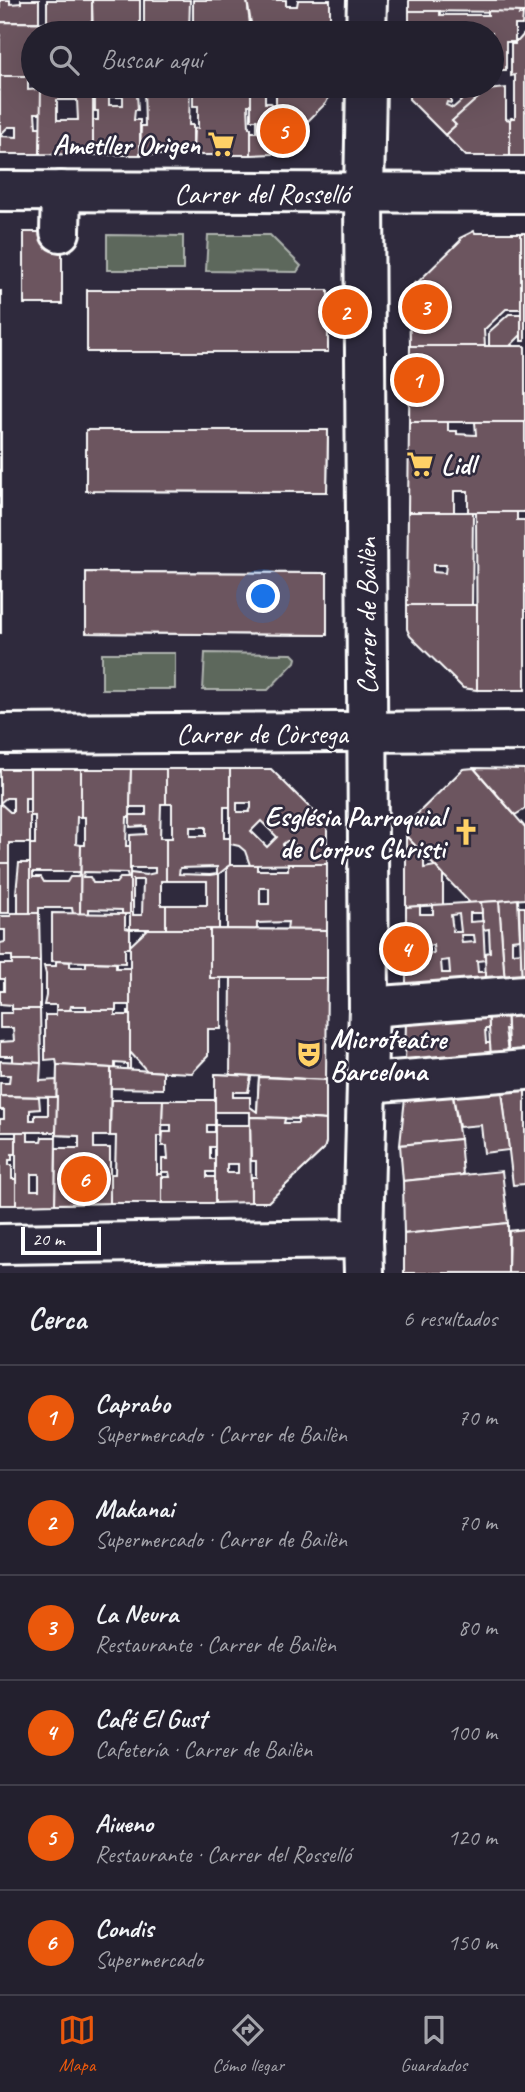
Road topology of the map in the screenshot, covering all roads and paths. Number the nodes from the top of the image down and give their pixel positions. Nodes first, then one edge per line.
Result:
1 (367, 0) edge
2 (366, 21) edge
3 (366, 98) edge
4 (0, 191) edge
5 (61, 191) junction
6 (364, 193) junction
7 (525, 193) edge
8 (60, 232) dead end
9 (525, 731) edge
10 (367, 732) junction
11 (0, 734) edge
12 (525, 995) edge
13 (369, 1007) junction
14 (525, 1070) edge
15 (368, 1083) junction
16 (0, 1244) edge
17 (363, 1256) edge

1 - 2 street
3 - 6 street, Carrer de Bailèn
4 - 5 street, Carrer del Rosselló
5 - 6 street, Carrer del Rosselló
5 - 8 street
6 - 7 street, Carrer del Rosselló
6 - 10 street, Carrer de Bailèn
9 - 10 street, Carrer de Còrsega
10 - 11 street, Carrer de Còrsega
10 - 13 street, Carrer de Bailèn
12 - 13 street
13 - 15 street, Carrer de Bailèn
14 - 15 street
15 - 17 street, Carrer de Bailèn
16 - 17 street

